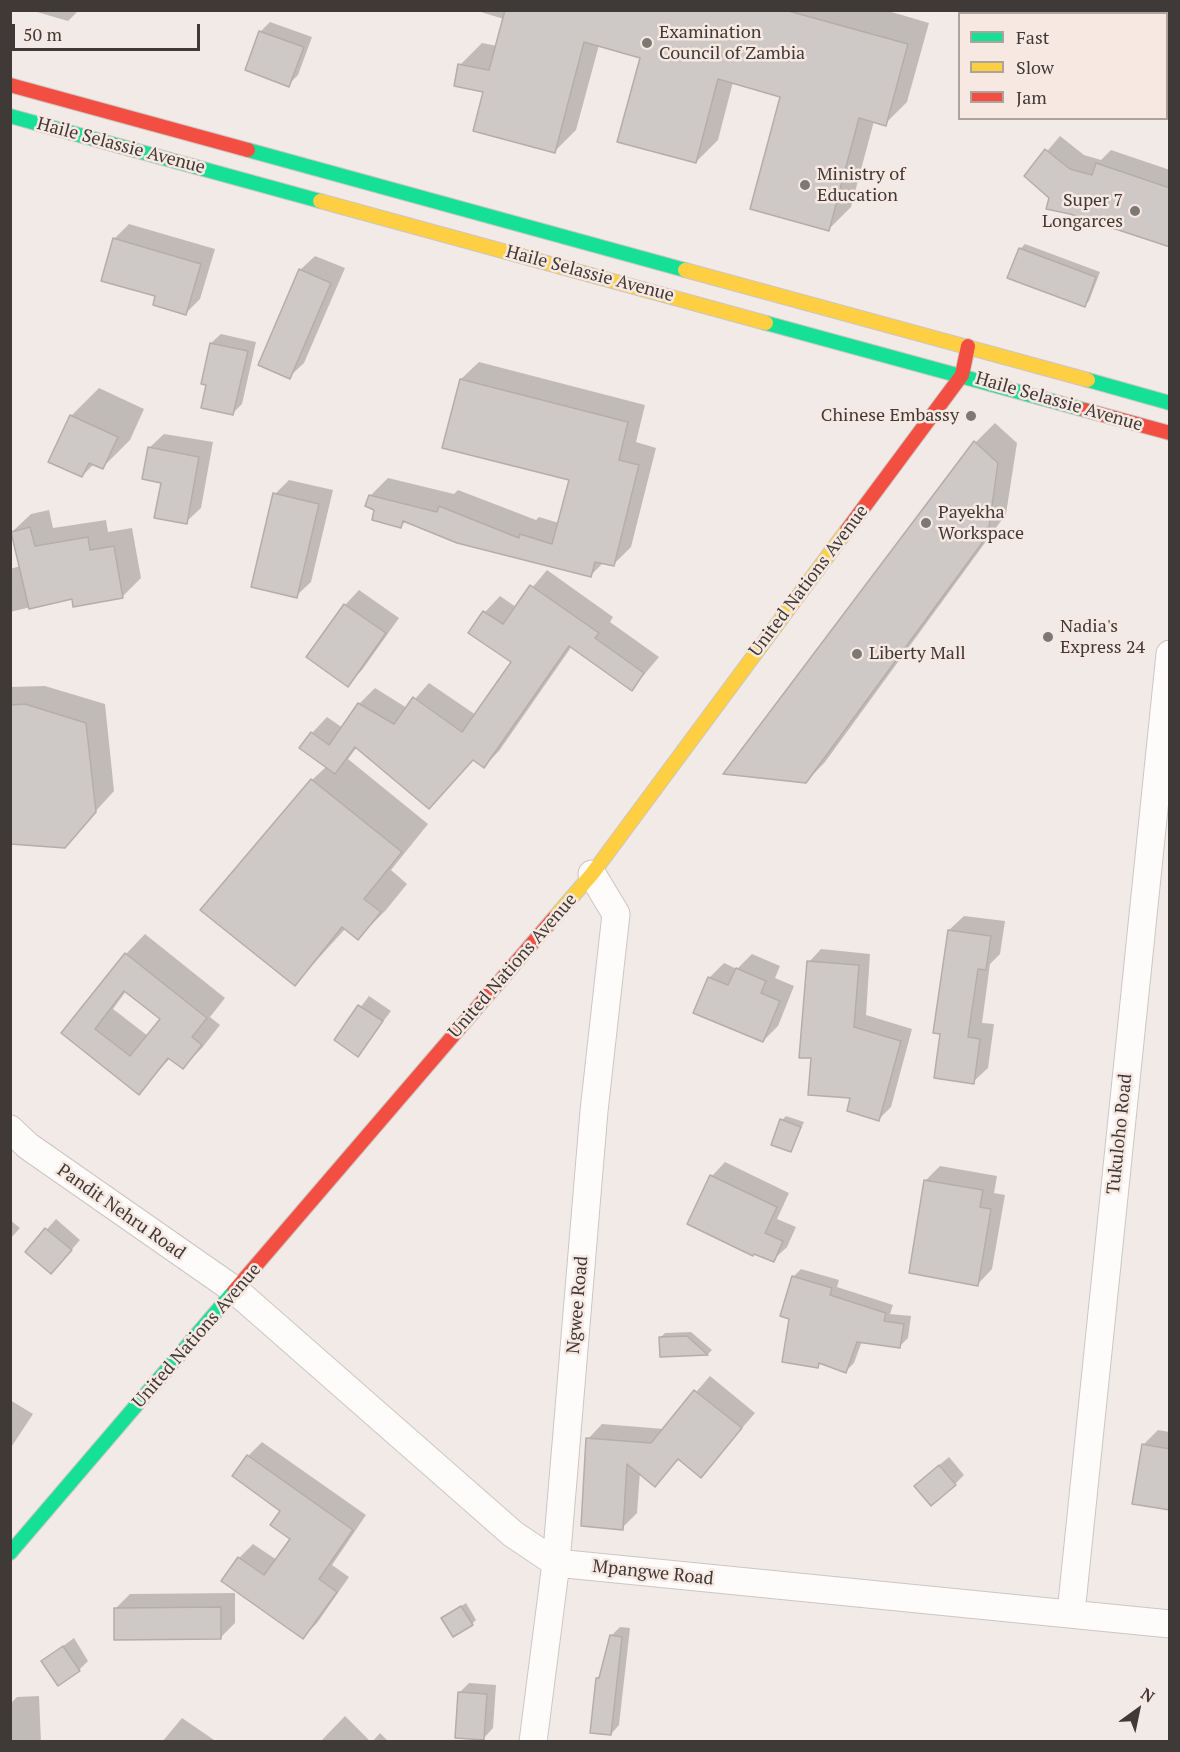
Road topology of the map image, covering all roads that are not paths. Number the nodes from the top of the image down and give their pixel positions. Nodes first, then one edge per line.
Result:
1 (10, 85) edge
2 (10, 116) edge
3 (968, 346) junction
4 (963, 375) junction
5 (1170, 403) edge
6 (1170, 433) edge
7 (1170, 654) edge
8 (592, 874) junction
9 (10, 1129) edge
10 (236, 1291) junction
11 (10, 1553) edge
12 (556, 1563) junction
13 (1071, 1613) junction
14 (1170, 1624) edge
15 (533, 1742) edge

1 - 3 main road, Haile Selassie Avenue
2 - 4 main road, Haile Selassie Avenue
3 - 4 main road, United Nations Avenue
3 - 5 main road, Haile Selassie Avenue
4 - 6 main road, Haile Selassie Avenue
4 - 8 main road, United Nations Avenue
7 - 13 street, Tukuloho Road
8 - 10 main road, United Nations Avenue
8 - 12 street, Ngwee Road
9 - 10 street, Pandit Nehru Road
10 - 11 main road, United Nations Avenue
10 - 12 street, Mpangwe Road
12 - 13 street, Mpangwe Road
12 - 15 street, Ngwee Road
13 - 14 street, Mpangwe Road

